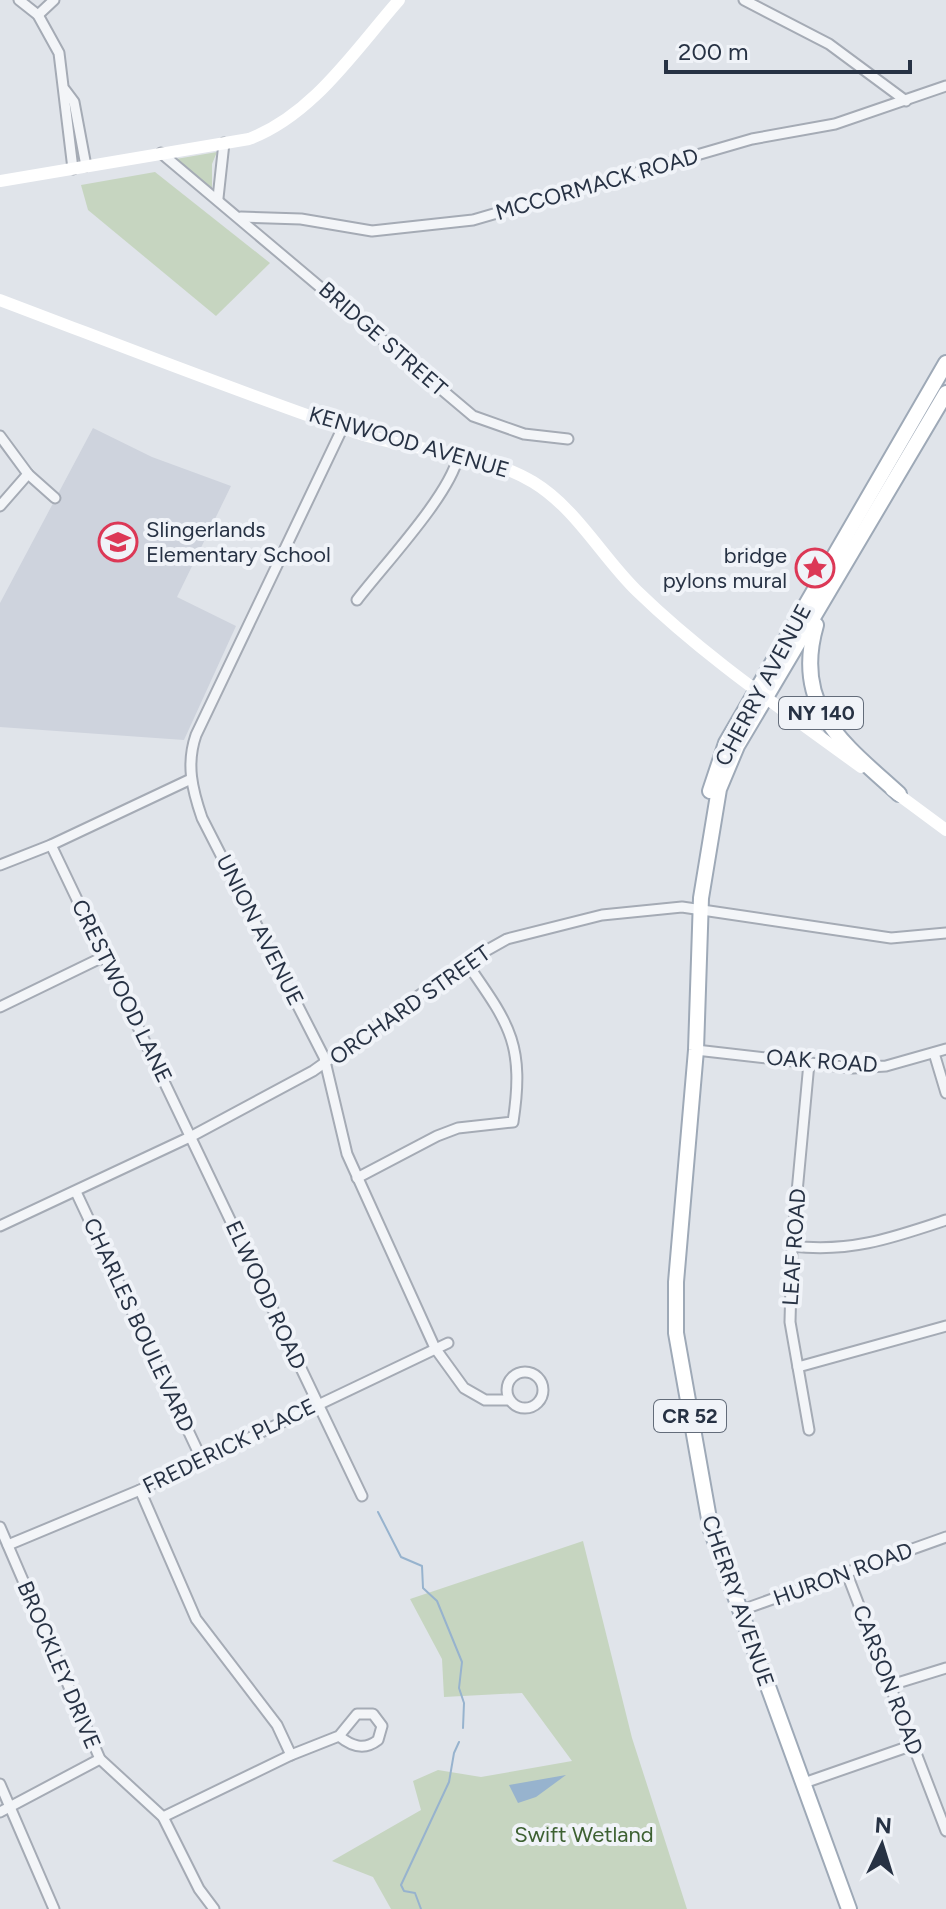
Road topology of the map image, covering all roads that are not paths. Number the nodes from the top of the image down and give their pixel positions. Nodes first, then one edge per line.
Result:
1 (19, 0) edge
2 (54, 0) edge
3 (399, 0) edge
4 (744, 0) edge
5 (38, 15) junction
6 (946, 86) edge
7 (65, 90) junction
8 (906, 101) junction
9 (224, 143) junction
10 (161, 153) junction
11 (86, 166) junction
12 (73, 169) junction
13 (0, 181) edge
14 (218, 198) junction
15 (241, 217) junction
16 (0, 300) edge
17 (946, 363) edge
18 (946, 393) edge
19 (343, 427) junction
20 (0, 436) edge
21 (568, 439) dead end
22 (458, 457) junction
23 (28, 474) junction
24 (55, 498) dead end
25 (0, 506) edge
26 (844, 554) junction
27 (357, 600) dead end
28 (823, 605) junction
29 (761, 694) junction
30 (191, 779) junction
31 (899, 794) junction
32 (944, 826) edge
33 (51, 845) junction
34 (0, 865) edge
35 (701, 903) junction
36 (946, 933) edge
37 (105, 956) junction
38 (466, 962) junction
39 (0, 1007) edge
40 (946, 1049) edge
41 (696, 1050) junction
42 (934, 1053) junction
43 (325, 1063) junction
44 (809, 1063) junction
45 (946, 1093) edge
46 (192, 1136) junction
47 (357, 1178) junction
48 (76, 1192) junction
49 (946, 1220) edge
50 (0, 1226) edge
51 (792, 1246) junction
52 (946, 1326) edge
53 (448, 1343) dead end
54 (435, 1348) junction
55 (798, 1367) junction
56 (509, 1400) junction
57 (317, 1403) junction
58 (809, 1430) dead end
59 (201, 1458) junction
60 (140, 1490) junction
61 (362, 1496) dead end
62 (0, 1527) edge
63 (946, 1537) edge
64 (8, 1545) junction
65 (847, 1574) junction
66 (739, 1611) junction
67 (946, 1668) edge
68 (891, 1685) junction
69 (339, 1736) junction
70 (913, 1745) junction
71 (291, 1755) junction
72 (100, 1759) junction
73 (804, 1783) junction
74 (0, 1784) edge
75 (942, 1806) edge
76 (5, 1810) edge
77 (163, 1817) junction
78 (946, 1831) edge
79 (54, 1909) edge
80 (214, 1909) edge
81 (849, 1909) edge

1 - 5 street
2 - 5 street
3 - 9 main road
4 - 8 street
5 - 7 street
6 - 8 street, MCCORMACK ROAD
7 - 11 street
7 - 12 street
8 - 15 street, MCCORMACK ROAD
9 - 10 main road
9 - 14 street
10 - 11 main road
10 - 14 street, BRIDGE STREET
11 - 12 main road
12 - 13 main road
14 - 15 street, BRIDGE STREET
15 - 21 street, BRIDGE STREET
16 - 19 main road, KENWOOD AVENUE
17 - 26 main road, CHERRY AVENUE / NY 140
18 - 26 main road, CHERRY AVENUE / NY 140
19 - 22 main road, KENWOOD AVENUE
19 - 30 street, UNION AVENUE
20 - 23 street
22 - 27 street
22 - 29 main road, KENWOOD AVENUE
23 - 24 street
23 - 25 street
26 - 28 main road, CHERRY AVENUE / NY 140
26 - 29 main road, CHERRY AVENUE / NY 140
28 - 29 main road, CHERRY AVENUE / CR 52
28 - 31 main road, NY 140
29 - 31 main road, KENWOOD AVENUE / NY 140
29 - 35 main road, CHERRY AVENUE / CR 52
30 - 33 street
30 - 43 street, UNION AVENUE
31 - 32 main road, KENWOOD AVENUE / NY 140
33 - 34 street
33 - 37 street, CRESTWOOD LANE
35 - 36 street, ORCHARD STREET
35 - 38 street, ORCHARD STREET
35 - 41 main road, CHERRY AVENUE / CR 52
37 - 39 street
37 - 46 street, CRESTWOOD LANE
38 - 43 street, ORCHARD STREET
38 - 47 street
40 - 42 street, OAK ROAD
41 - 44 street, OAK ROAD
41 - 66 main road, CHERRY AVENUE / CR 52
42 - 44 street, OAK ROAD
42 - 45 street
43 - 46 street, ORCHARD STREET
43 - 47 street, UNION AVENUE
44 - 51 street, LEAF ROAD
46 - 48 street, ORCHARD STREET
46 - 57 street, ELWOOD ROAD
47 - 54 street, UNION AVENUE
48 - 50 street, ORCHARD STREET
48 - 59 street, CHARLES BOULEVARD
49 - 51 street
51 - 55 street, LEAF ROAD
52 - 55 street
53 - 54 street, FREDERICK PLACE
54 - 56 street, UNION AVENUE
54 - 57 street, FREDERICK PLACE
55 - 58 street, LEAF ROAD
56 - 56 street, UNION AVENUE
57 - 59 street, FREDERICK PLACE
57 - 61 street, ELWOOD ROAD
59 - 60 street, FREDERICK PLACE
60 - 64 street, FREDERICK PLACE
60 - 71 street
62 - 64 street, BROCKLEY DRIVE
63 - 65 street, HURON ROAD
64 - 72 street, BROCKLEY DRIVE
65 - 66 street, HURON ROAD
65 - 68 street, CARSON ROAD
66 - 73 main road, CHERRY AVENUE / CR 52
67 - 68 street
68 - 70 street, CARSON ROAD
69 - 69 street
69 - 71 street
70 - 73 street
70 - 75 street, CARSON ROAD
71 - 77 street
72 - 76 street
72 - 77 street, BROCKLEY DRIVE
73 - 81 main road, CHERRY AVENUE / CR 52
74 - 76 street
75 - 78 street, CARSON ROAD
76 - 79 street
77 - 80 street, BROCKLEY DRIVE

